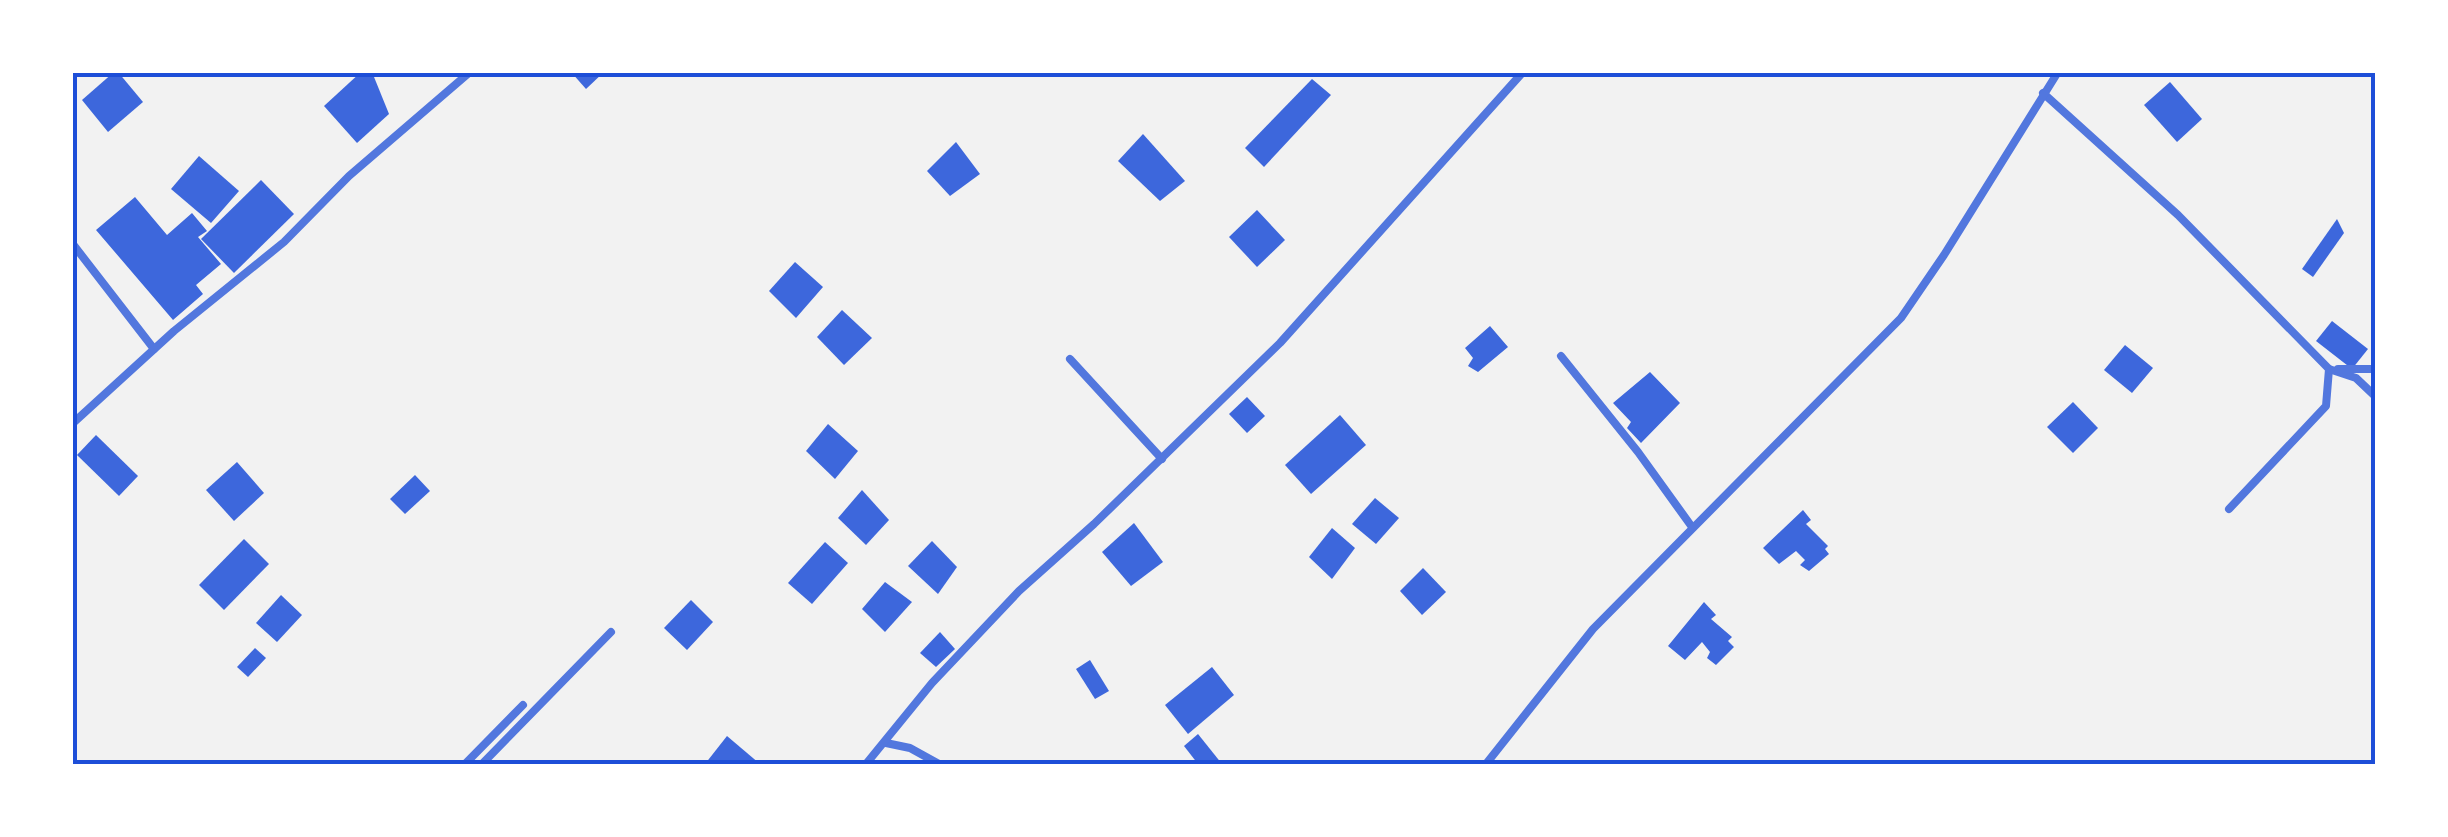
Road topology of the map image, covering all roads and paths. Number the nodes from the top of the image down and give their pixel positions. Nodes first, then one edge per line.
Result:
1 (470, 72) edge
2 (1523, 72) edge
3 (2058, 72) edge
4 (2043, 93) junction
5 (72, 243) edge
6 (154, 348) junction
7 (1561, 356) dead end
8 (1070, 359) dead end
9 (2376, 368) edge
10 (2329, 369) junction
11 (2376, 398) edge
12 (72, 424) edge
13 (1162, 459) junction
14 (2229, 508) dead end
15 (1692, 527) junction
16 (611, 632) dead end
17 (523, 705) dead end
18 (886, 743) junction
19 (465, 764) edge
20 (482, 764) edge
21 (866, 764) edge
22 (939, 764) edge
23 (1486, 764) edge

1 - 6 street
2 - 13 street
3 - 4 street
4 - 10 street
4 - 15 street
5 - 6 street
6 - 12 street
7 - 15 street
8 - 13 street
9 - 10 street
10 - 11 street
10 - 14 street
13 - 18 street
15 - 23 street
16 - 20 street
17 - 19 street
18 - 21 street
18 - 22 street

